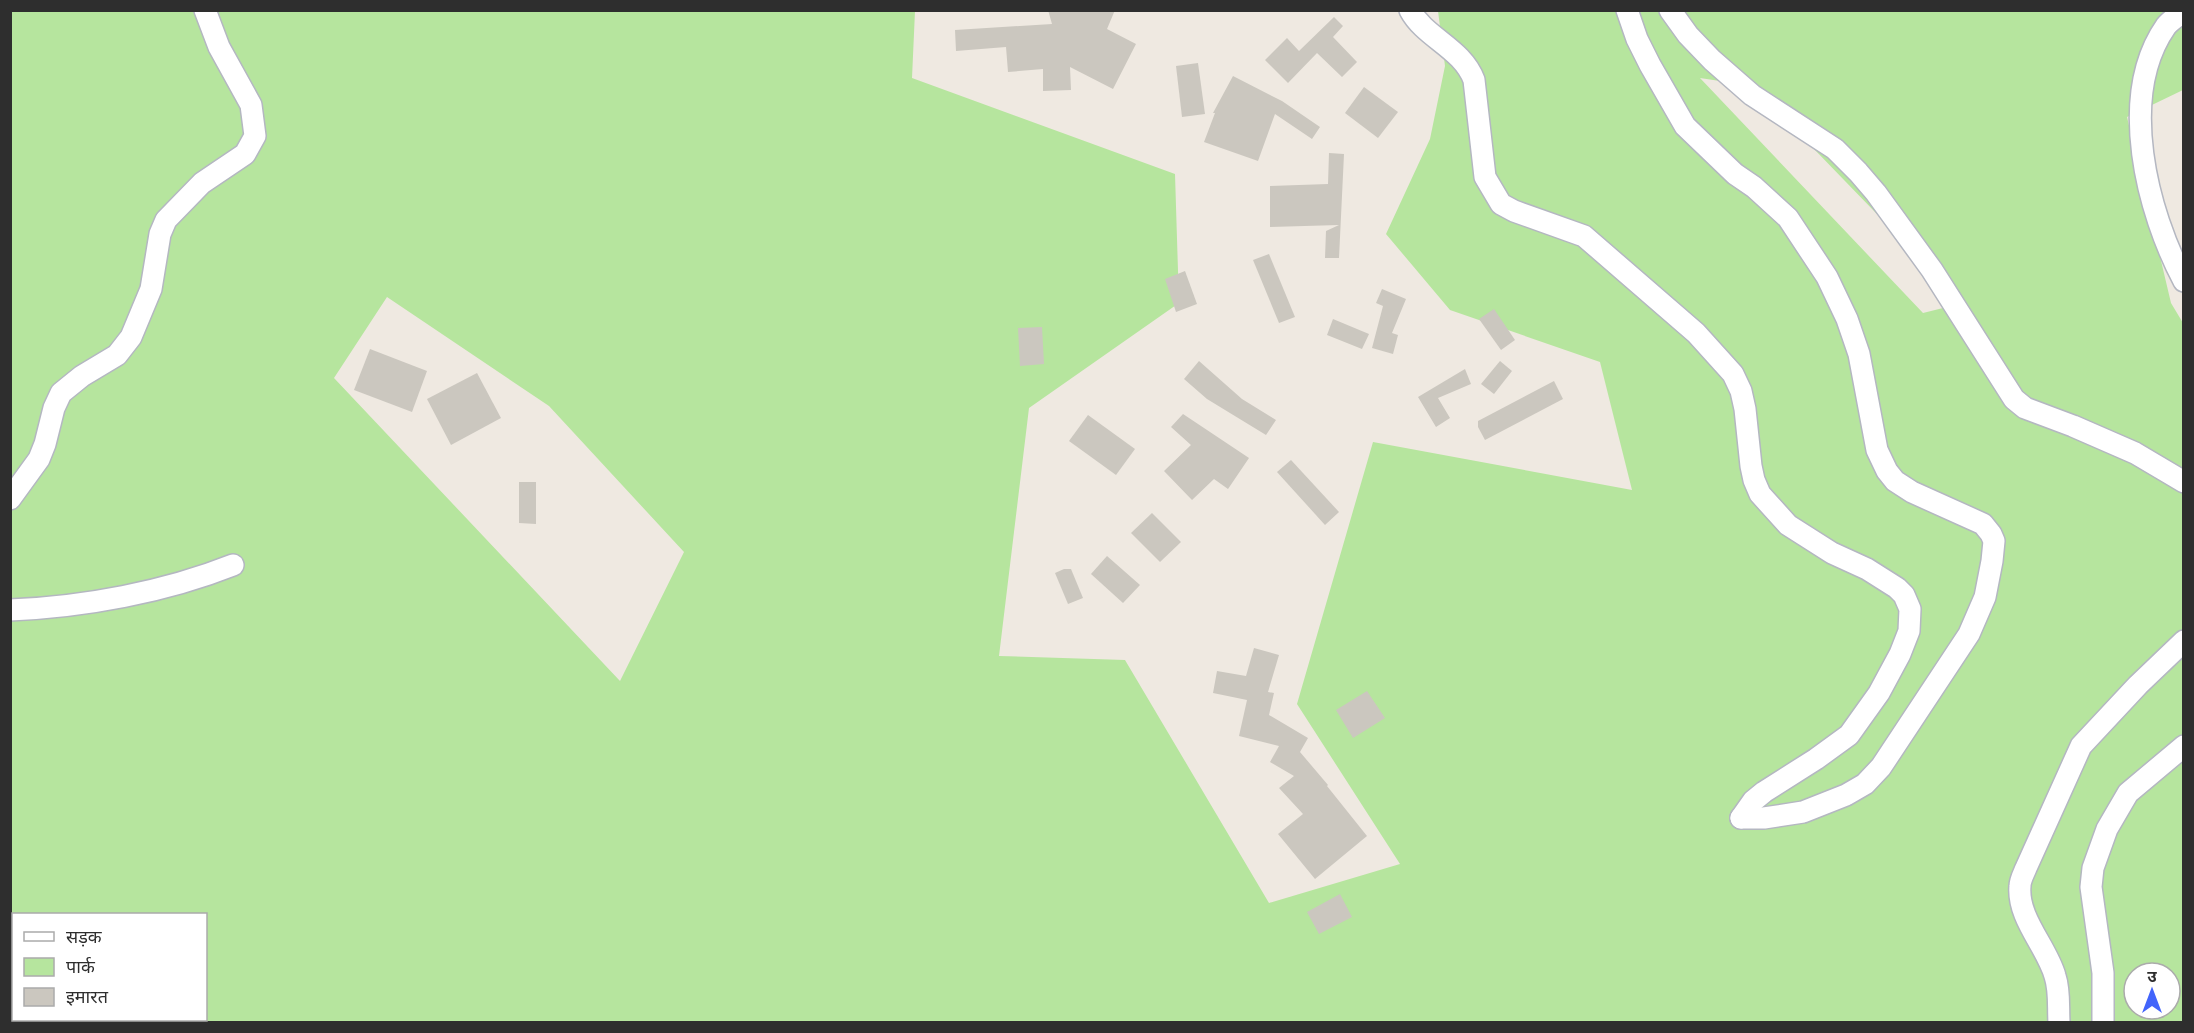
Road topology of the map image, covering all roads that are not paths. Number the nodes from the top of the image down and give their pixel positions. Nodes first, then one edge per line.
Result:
1 (205, 10) edge
2 (1410, 10) edge
3 (1627, 10) edge
4 (1670, 10) edge
5 (2184, 11) edge
6 (2184, 281) edge
7 (2184, 483) edge
8 (10, 499) edge
9 (233, 565) dead end
10 (10, 610) edge
11 (2184, 641) edge
12 (2184, 746) edge
13 (2059, 1023) edge
14 (2103, 1023) edge

1 - 8 street
2 - 3 street
4 - 7 street
5 - 6 street
9 - 10 street
11 - 13 street
12 - 14 street

